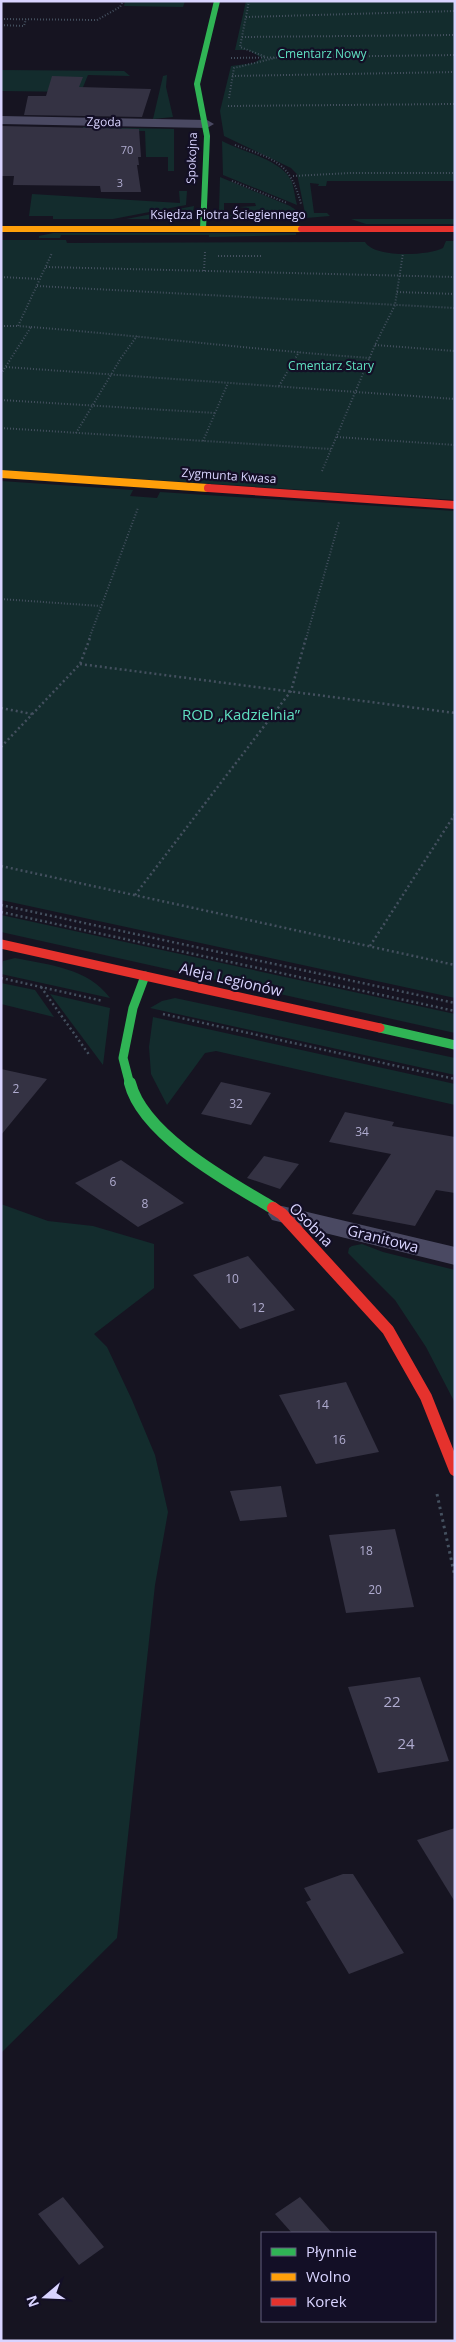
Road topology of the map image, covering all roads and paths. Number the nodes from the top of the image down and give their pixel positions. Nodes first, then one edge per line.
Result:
1 (123, 1) edge
2 (217, 1) edge
3 (249, 1) edge
4 (455, 11) edge
5 (246, 17) junction
6 (1, 18) edge
7 (26, 19) junction
8 (1, 25) edge
9 (455, 35) edge
10 (242, 37) junction
11 (455, 55) edge
12 (228, 58) dead end
13 (267, 58) junction
14 (274, 58) junction
15 (455, 72) edge
16 (232, 76) junction
17 (455, 104) edge
18 (1, 120) edge
19 (207, 124) junction
20 (233, 144) dead end
21 (455, 174) edge
22 (293, 176) junction
23 (226, 179) dead end
24 (290, 205) dead end
25 (301, 206) dead end
26 (455, 228) edge
27 (1, 229) edge
28 (203, 229) junction
29 (404, 246) dead end
30 (54, 247) dead end
31 (205, 252) dead end
32 (46, 268) junction
33 (204, 271) junction
34 (399, 275) junction
35 (1, 277) edge
36 (455, 277) edge
37 (40, 279) junction
38 (37, 286) junction
39 (397, 292) junction
40 (455, 294) edge
41 (395, 305) junction
42 (455, 308) edge
43 (1, 326) edge
44 (18, 326) junction
45 (31, 327) junction
46 (137, 335) junction
47 (375, 346) junction
48 (455, 351) edge
49 (298, 352) junction
50 (370, 358) junction
51 (6, 368) junction
52 (1, 374) edge
53 (112, 375) junction
54 (228, 383) junction
55 (279, 386) junction
56 (356, 392) junction
57 (455, 399) edge
58 (1, 400) edge
59 (93, 406) junction
60 (215, 413) junction
61 (1, 428) edge
62 (76, 433) junction
63 (337, 437) junction
64 (203, 441) junction
65 (455, 445) edge
66 (331, 449) junction
67 (1, 474) edge
68 (321, 474) dead end
69 (141, 483) junction
70 (455, 505) edge
71 (341, 516) dead end
72 (1, 599) edge
73 (100, 606) junction
74 (80, 664) junction
75 (291, 691) junction
76 (1, 708) edge
77 (455, 713) edge
78 (32, 714) junction
79 (1, 747) edge
80 (455, 814) edge
81 (1, 866) edge
82 (136, 895) junction
83 (1, 905) edge
84 (1, 912) edge
85 (1, 944) edge
86 (370, 946) junction
87 (455, 965) edge
88 (145, 976) junction
89 (1, 978) edge
90 (42, 987) junction
91 (110, 1003) dead end
92 (455, 1003) edge
93 (455, 1011) edge
94 (157, 1013) dead end
95 (455, 1045) edge
96 (92, 1059) dead end
97 (455, 1079) edge
98 (282, 1214) junction
99 (455, 1256) edge
100 (455, 1470) edge
101 (436, 1488) dead end
102 (455, 1577) edge

1 - 7 path
2 - 19 street, Spokojna
3 - 5 path
4 - 5 path
5 - 10 path
6 - 7 path
7 - 8 path
9 - 10 path
10 - 13 path
11 - 14 path
12 - 13 path
13 - 14 path
14 - 16 path
15 - 16 path
16 - 17 path
18 - 19 street, Zgoda
19 - 28 street, Spokojna
20 - 22 path
21 - 22 path
22 - 25 path
23 - 24 path
26 - 28 street, Księdza Piotra Ściegiennego
27 - 28 street, Księdza Piotra Ściegiennego
29 - 34 path
30 - 32 path
31 - 33 path
32 - 33 path
32 - 37 path
33 - 34 path
34 - 36 path
34 - 39 path
35 - 37 path
37 - 38 path
38 - 41 path
38 - 44 path
39 - 40 path
39 - 41 path
41 - 42 path
41 - 47 path
43 - 44 path
44 - 45 path
45 - 46 path
45 - 51 path
46 - 49 path
46 - 53 path
47 - 48 path
47 - 50 path
49 - 50 path
49 - 55 path
50 - 56 path
51 - 52 path
51 - 53 path
53 - 54 path
53 - 59 path
54 - 55 path
54 - 60 path
55 - 56 path
56 - 57 path
56 - 63 path
58 - 59 path
59 - 60 path
59 - 62 path
60 - 64 path
61 - 62 path
62 - 64 path
63 - 65 path
63 - 66 path
64 - 66 path
66 - 68 path
67 - 69 street, Zygmunta Kwasa
69 - 70 street, Zygmunta Kwasa
69 - 73 path
71 - 75 path
72 - 73 path
73 - 74 path
74 - 75 path
74 - 78 path
75 - 77 path
75 - 82 path
76 - 78 path
78 - 79 path
80 - 86 path
81 - 82 path
82 - 86 path
83 - 92 path
84 - 93 path
85 - 88 street, Aleja Legionów
86 - 87 path
88 - 95 street, Aleja Legionów
88 - 98 street, Osobna
89 - 90 path
90 - 91 path
90 - 96 path
94 - 97 path
98 - 99 street, Granitowa
98 - 100 street, Osobna
101 - 102 path

